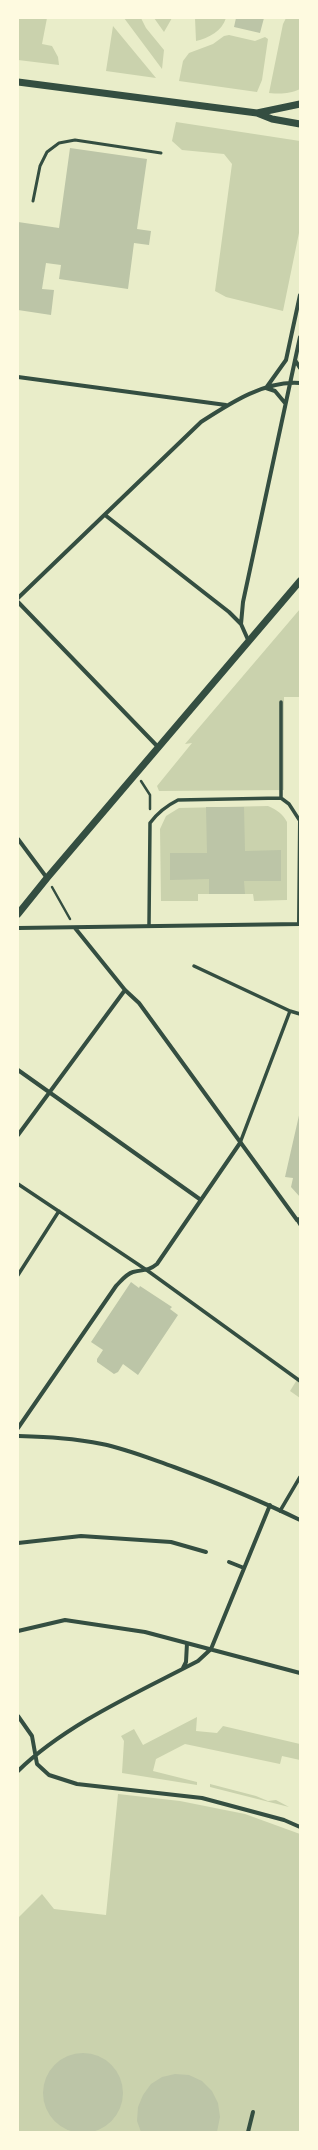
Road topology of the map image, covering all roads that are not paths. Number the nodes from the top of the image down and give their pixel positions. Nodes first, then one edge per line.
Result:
1 (18, 82) edge
2 (300, 104) edge
3 (257, 113) junction
4 (300, 124) edge
5 (160, 153) dead end
6 (33, 201) dead end
7 (300, 295) edge
8 (300, 337) edge
9 (295, 360) junction
10 (300, 368) edge
11 (18, 377) edge
12 (290, 382) junction
13 (300, 383) edge
14 (265, 388) junction
15 (285, 404) junction
16 (227, 405) junction
17 (105, 515) junction
18 (300, 581) edge
19 (18, 598) edge
20 (18, 602) edge
21 (241, 624) junction
22 (249, 643) junction
23 (281, 702) dead end
24 (159, 748) junction
25 (281, 798) junction
26 (300, 821) edge
27 (18, 839) edge
28 (46, 878) junction
29 (18, 914) edge
30 (300, 924) edge
31 (149, 925) junction
32 (18, 928) edge
33 (75, 928) junction
34 (194, 966) dead end
35 (125, 990) junction
36 (290, 1011) junction
37 (300, 1014) edge
38 (18, 1070) edge
39 (49, 1093) junction
40 (18, 1135) edge
41 (240, 1143) junction
42 (18, 1184) edge
43 (201, 1200) junction
44 (59, 1211) junction
45 (298, 1219) edge
46 (300, 1224) edge
47 (148, 1271) junction
48 (18, 1275) edge
49 (299, 1380) edge
50 (18, 1428) edge
51 (18, 1436) edge
52 (300, 1477) edge
53 (270, 1505) junction
54 (280, 1511) junction
55 (300, 1520) edge
56 (18, 1543) edge
57 (206, 1552) dead end
58 (229, 1562) dead end
59 (244, 1568) junction
60 (18, 1630) edge
61 (187, 1643) junction
62 (211, 1649) junction
63 (183, 1669) junction
64 (300, 1672) edge
65 (18, 1716) edge
66 (36, 1754) junction
67 (18, 1771) edge
68 (300, 1826) edge
69 (253, 2112) dead end
70 (248, 2132) edge

1 - 3 street
2 - 3 street
3 - 4 street
5 - 6 lane
7 - 14 street
8 - 9 street
9 - 10 street
9 - 12 street
11 - 16 street
12 - 13 street
12 - 14 street
12 - 15 street
14 - 15 street
14 - 16 street
15 - 21 street
16 - 17 street
17 - 19 street
17 - 21 street
18 - 22 street
20 - 24 street
21 - 22 street
22 - 24 street
23 - 25 street
24 - 28 street
25 - 26 street
25 - 31 street
26 - 30 street
27 - 28 street
28 - 29 street
30 - 31 street
31 - 33 street
32 - 33 street
33 - 35 street
34 - 36 street
35 - 39 street
35 - 41 street
36 - 37 street
36 - 41 street
38 - 39 street
39 - 40 street
39 - 43 street
41 - 43 street
41 - 45 street
42 - 44 street
43 - 47 street
44 - 47 street
44 - 48 street
45 - 46 lane
47 - 49 street
47 - 50 street
51 - 53 street
52 - 54 street
53 - 54 street
53 - 59 street
54 - 55 street
56 - 57 street
58 - 59 street
59 - 62 street
60 - 61 street
61 - 62 street
61 - 63 street
62 - 63 street
62 - 64 street
63 - 66 street
65 - 66 street
66 - 67 street
66 - 68 street
69 - 70 street

